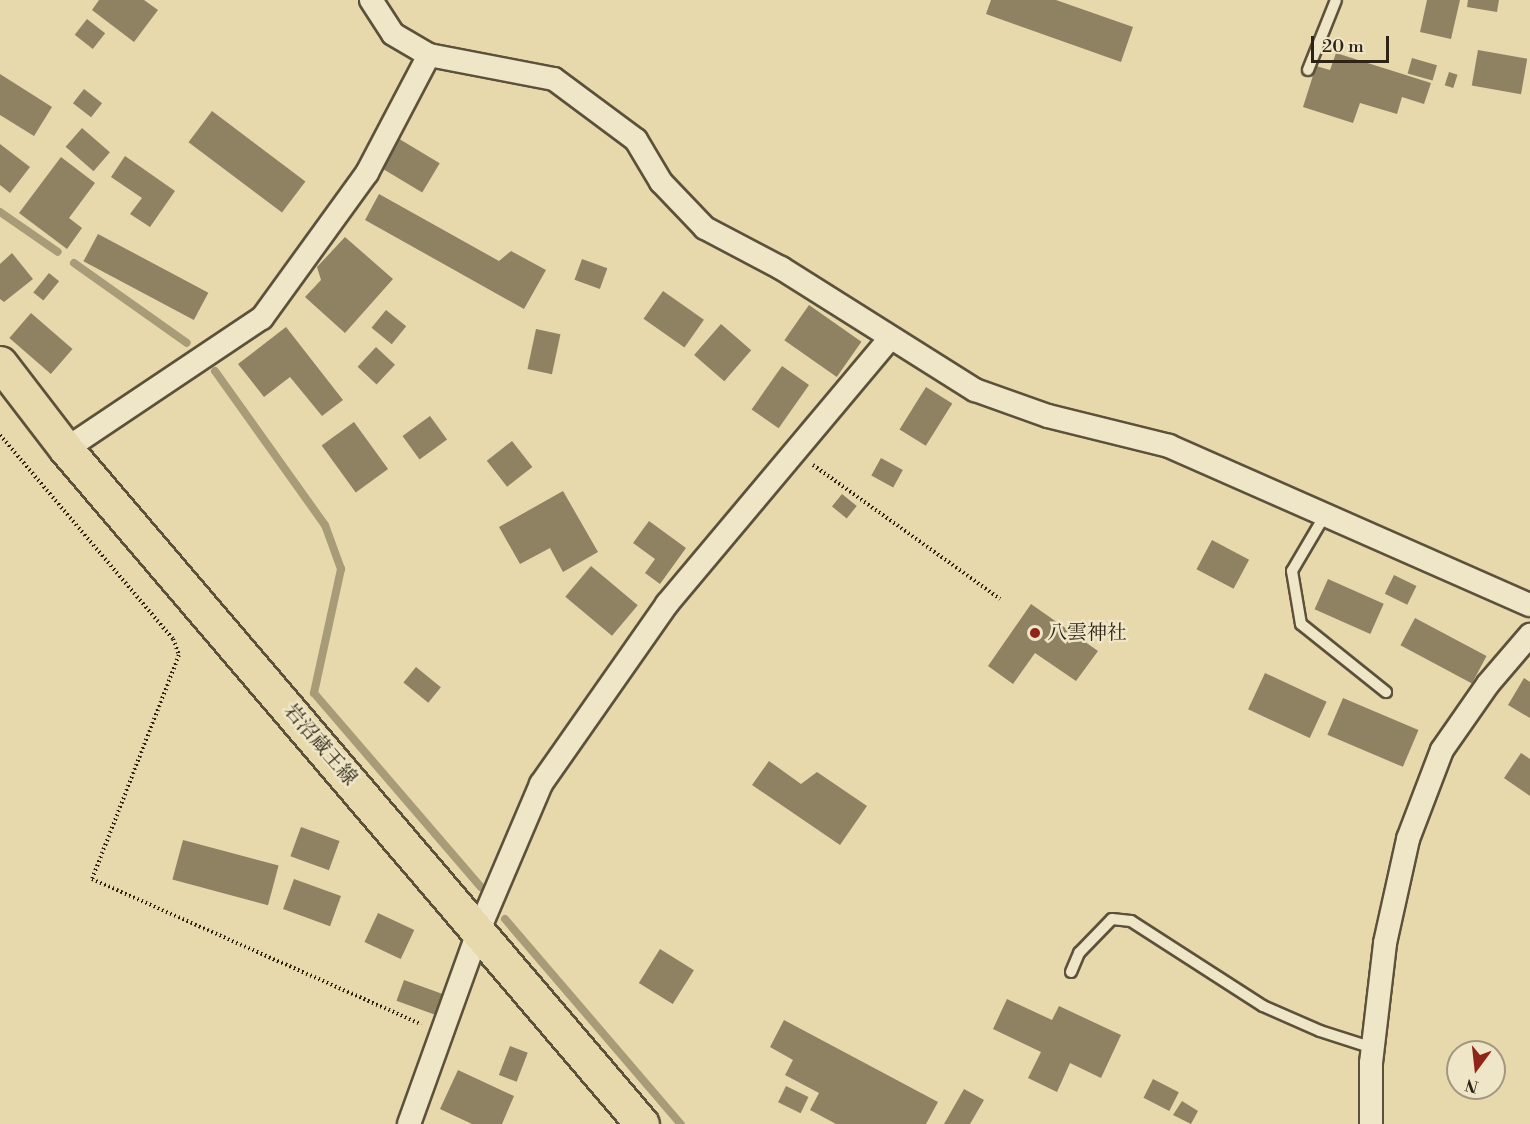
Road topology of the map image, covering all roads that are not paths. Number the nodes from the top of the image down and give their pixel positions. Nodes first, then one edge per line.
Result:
1 (370, 0) edge
2 (1336, 0) edge
3 (429, 55) junction
4 (1308, 70) dead end
5 (889, 339) junction
6 (0, 363) edge
7 (66, 449) junction
8 (1325, 515) junction
9 (1530, 605) edge
10 (1530, 635) edge
11 (1386, 692) dead end
12 (478, 932) junction
13 (1071, 972) dead end
14 (1373, 1048) junction
15 (409, 1124) edge
16 (642, 1124) edge
17 (1371, 1124) edge

1 - 3 street
2 - 4 lane
3 - 5 street
3 - 7 street
5 - 8 street
5 - 12 street
6 - 7 main road, 岩沼蔵王線
7 - 12 main road, 岩沼蔵王線
8 - 9 street
8 - 11 lane
10 - 14 street
12 - 15 street
12 - 16 main road, 岩沼蔵王線
13 - 14 lane
14 - 17 street

